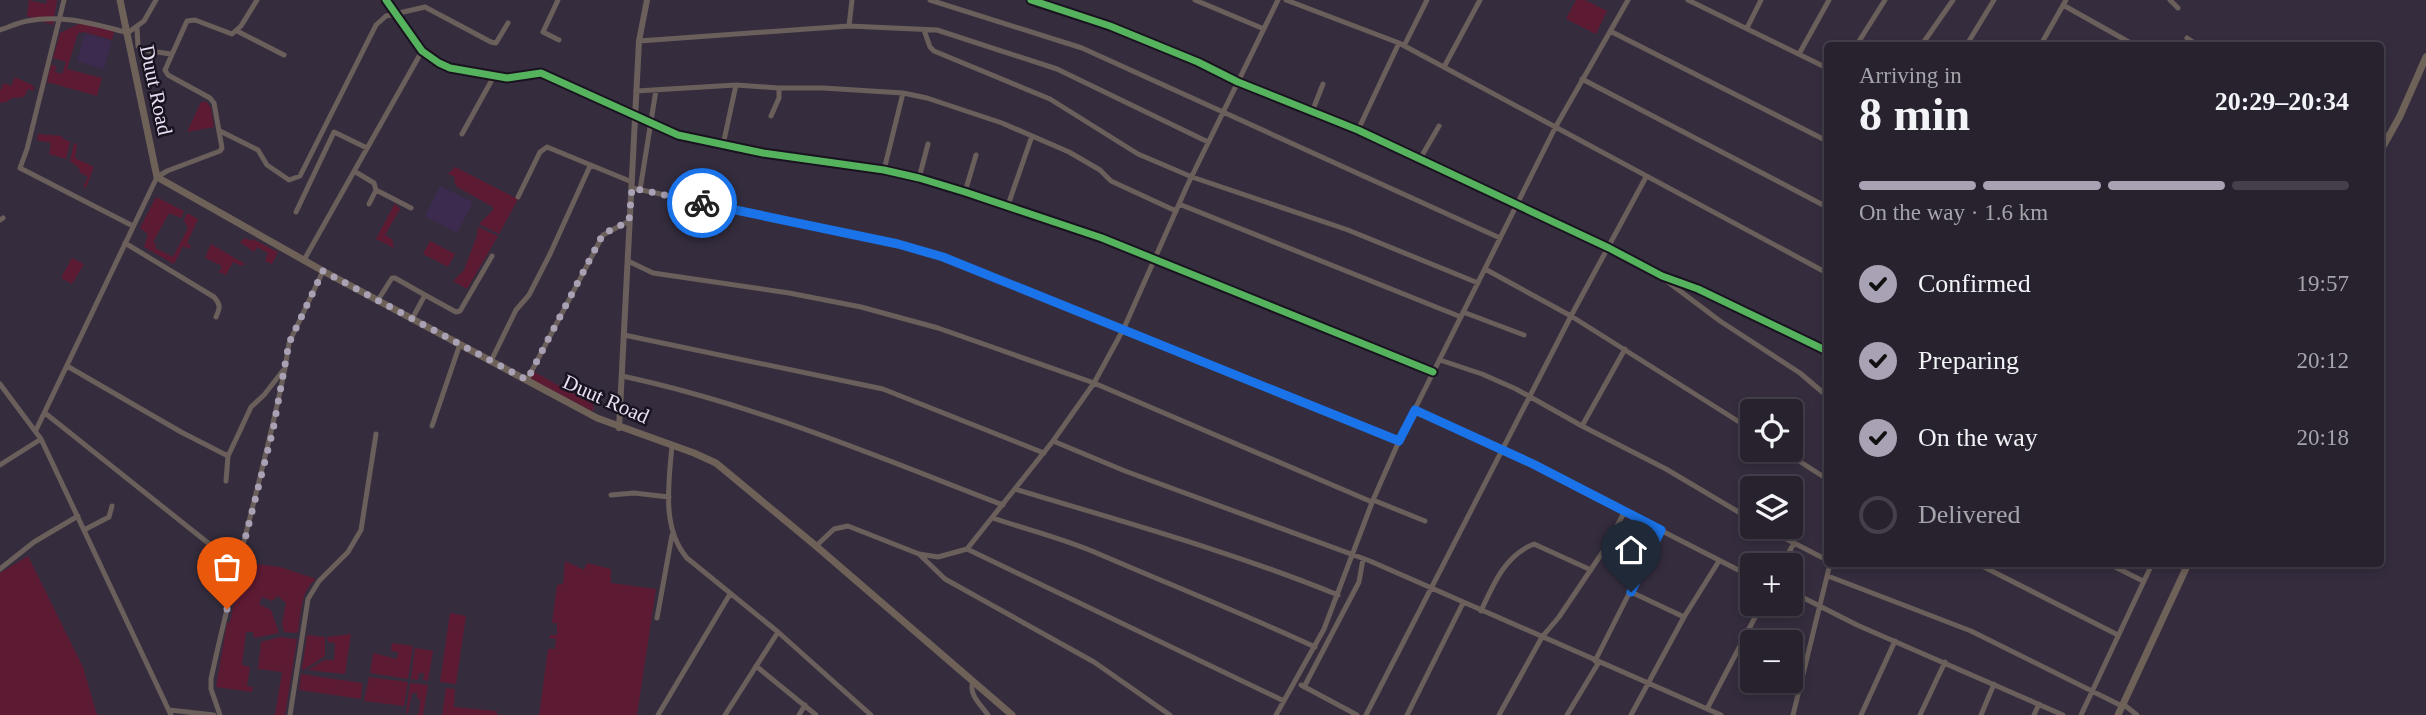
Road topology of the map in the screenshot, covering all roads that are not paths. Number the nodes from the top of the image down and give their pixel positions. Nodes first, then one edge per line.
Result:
1 (64, 0) edge
2 (120, 0) edge
3 (156, 0) edge
4 (257, 0) edge
5 (386, 0) edge
6 (558, 0) edge
7 (647, 0) edge
8 (852, 0) edge
9 (930, 0) edge
10 (1031, 0) edge
11 (1195, 0) edge
12 (1278, 0) edge
13 (1286, 0) edge
14 (1427, 0) edge
15 (1480, 0) edge
16 (1628, 0) edge
17 (1688, 0) edge
18 (1761, 0) edge
19 (1829, 0) edge
20 (1885, 0) edge
21 (1953, 0) edge
22 (1994, 0) edge
23 (2170, 0) edge
24 (1697, 2) edge
25 (2065, 3) edge
26 (2178, 8) dead end
27 (395, 13) junction
28 (59, 19) junction
29 (508, 23) dead end
30 (849, 26) junction
31 (137, 28) junction
32 (1747, 28) junction
33 (1264, 29) junction
34 (0, 30) edge
35 (924, 30) junction
36 (237, 31) junction
37 (1611, 31) junction
38 (126, 33) junction
39 (2187, 38) dead end
40 (559, 40) dead end
41 (639, 41) junction
42 (1859, 42) edge
43 (1924, 42) edge
44 (1968, 42) edge
45 (2042, 42) edge
46 (2129, 42) edge
47 (2193, 42) edge
48 (1402, 45) junction
49 (422, 51) junction
50 (171, 54) junction
51 (1799, 54) junction
52 (284, 55) dead end
53 (2426, 57) edge
54 (1824, 66) edge
55 (1444, 67) junction
56 (494, 76) junction
57 (1582, 79) junction
58 (1238, 82) junction
59 (1323, 84) dead end
60 (736, 85) junction
61 (779, 88) junction
62 (656, 90) junction
63 (636, 91) junction
64 (903, 93) junction
65 (1312, 112) junction
66 (1223, 113) junction
67 (771, 116) dead end
68 (635, 117) junction
69 (650, 122) junction
70 (1439, 126) dead end
71 (1555, 128) junction
72 (1358, 130) junction
73 (220, 131) junction
74 (462, 134) dead end
75 (1032, 136) junction
76 (1824, 139) edge
77 (1208, 142) junction
78 (928, 144) dead end
79 (723, 145) junction
80 (2384, 145) edge
81 (367, 148) junction
82 (976, 155) dead end
83 (1420, 159) junction
84 (590, 166) junction
85 (884, 170) junction
86 (355, 171) junction
87 (157, 177) junction
88 (1192, 177) junction
89 (1646, 177) junction
90 (919, 178) junction
91 (632, 185) junction
92 (376, 190) junction
93 (640, 190) junction
94 (965, 192) junction
95 (518, 197) dead end
96 (369, 204) dead end
97 (1179, 204) junction
98 (1008, 205) junction
99 (1516, 205) junction
100 (1824, 205) edge
101 (411, 208) dead end
102 (1176, 211) junction
103 (296, 212) dead end
104 (629, 221) junction
105 (133, 226) junction
106 (1500, 238) junction
107 (125, 243) junction
108 (1609, 248) junction
109 (492, 256) dead end
110 (304, 260) junction
111 (1153, 260) junction
112 (628, 261) junction
113 (1485, 269) junction
114 (323, 271) junction
115 (1824, 271) edge
116 (1662, 276) junction
117 (1478, 283) junction
118 (425, 295) junction
119 (378, 300) junction
120 (1462, 314) junction
121 (1571, 316) junction
122 (216, 317) dead end
123 (412, 319) junction
124 (1124, 328) junction
125 (624, 335) junction
126 (1524, 335) dead end
127 (460, 344) junction
128 (1625, 349) junction
129 (1824, 350) edge
130 (1440, 360) junction
131 (491, 361) junction
132 (67, 366) junction
133 (285, 368) junction
134 (1433, 372) junction
135 (622, 376) junction
136 (527, 380) junction
137 (1094, 383) junction
138 (0, 384) edge
139 (1824, 393) edge
140 (1531, 397) junction
141 (1415, 410) junction
142 (45, 413) junction
143 (1740, 422) edge
144 (432, 426) dead end
145 (1582, 426) junction
146 (619, 428) junction
147 (36, 430) junction
148 (376, 434) dead end
149 (41, 439) junction
150 (1053, 441) junction
151 (1399, 441) junction
152 (672, 446) junction
153 (1503, 450) junction
154 (1044, 453) junction
155 (228, 456) junction
156 (1801, 462) edge
157 (0, 465) edge
158 (1824, 476) edge
159 (226, 481) dead end
160 (1015, 489) junction
161 (611, 495) dead end
162 (669, 497) junction
163 (1372, 501) junction
164 (1003, 505) junction
165 (112, 506) dead end
166 (1625, 511) junction
167 (1740, 513) edge
168 (78, 516) junction
169 (993, 518) junction
170 (1424, 521) dead end
171 (84, 530) junction
172 (1661, 530) junction
173 (672, 532) junction
174 (1786, 539) edge
175 (1794, 543) junction
176 (816, 546) junction
177 (967, 549) junction
178 (1789, 553) edge
179 (919, 554) junction
180 (1353, 555) junction
181 (1363, 559) junction
182 (1824, 559) edge
183 (1719, 561) junction
184 (237, 566) junction
185 (1829, 567) edge
186 (1984, 567) edge
187 (2115, 567) edge
188 (2150, 567) edge
189 (2187, 567) edge
190 (0, 569) edge
191 (1591, 570) junction
192 (1740, 571) edge
193 (1828, 576) junction
194 (2143, 581) junction
195 (1432, 589) junction
196 (1631, 592) junction
197 (730, 594) junction
198 (1338, 595) junction
199 (1803, 598) edge
200 (1463, 603) junction
201 (1821, 607) junction
202 (1481, 611) junction
203 (1756, 616) edge
204 (1684, 617) junction
205 (657, 618) dead end
206 (778, 632) junction
207 (2118, 635) junction
208 (1542, 637) junction
209 (1895, 641) junction
210 (1315, 647) junction
211 (1597, 661) junction
212 (1945, 662) junction
213 (756, 666) junction
214 (973, 682) junction
215 (1295, 682) junction
216 (1650, 684) junction
217 (1994, 684) junction
218 (1304, 687) junction
219 (2091, 692) junction
220 (1284, 701) junction
221 (2039, 704) junction
222 (805, 705) junction
223 (2123, 705) junction
224 (1700, 706) junction
225 (1707, 709) junction
226 (170, 713) edge
227 (1277, 713) edge
228 (214, 715) edge
229 (220, 715) edge
230 (290, 715) edge
231 (658, 715) edge
232 (725, 715) edge
233 (799, 715) edge
234 (816, 715) edge
235 (871, 715) edge
236 (988, 715) edge
237 (1012, 715) edge
238 (1170, 715) edge
239 (1285, 715) edge
240 (1357, 715) edge
241 (1366, 715) edge
242 (1408, 715) edge
243 (1499, 715) edge
244 (1567, 715) edge
245 (1631, 715) edge
246 (1695, 715) edge
247 (1721, 715) edge
248 (1793, 715) edge
249 (1861, 715) edge
250 (1920, 715) edge
251 (1981, 715) edge
252 (2034, 715) edge
253 (2063, 715) edge
254 (2081, 715) edge
255 (2118, 715) edge
256 (2137, 715) edge

1 - 28 street
2 - 38 main road, Duut Road
3 - 31 street
4 - 36 street
5 - 27 street
6 - 40 street
7 - 41 street
8 - 30 street
9 - 66 street
10 - 58 street
11 - 33 street
12 - 33 street
13 - 48 street
14 - 48 street
15 - 55 street
16 - 37 street
17 - 24 street
18 - 32 street
19 - 51 street
20 - 42 street
21 - 43 street
22 - 44 street
23 - 26 street
24 - 32 street
25 - 45 street
25 - 46 street
27 - 29 street
27 - 49 street
27 - 73 street
28 - 34 street
28 - 38 street
28 - 105 street
30 - 35 street
30 - 41 street
31 - 38 street
31 - 50 street
32 - 51 street
33 - 58 street
35 - 77 street
35 - 88 street
36 - 50 street
36 - 52 street
37 - 57 street
37 - 76 street
38 - 87 main road, Duut Road
39 - 47 street
41 - 63 street
48 - 55 street
48 - 72 street
49 - 56 street
49 - 81 street
50 - 73 street
51 - 54 street
53 - 80 main road
55 - 71 street
56 - 68 street
56 - 74 street
57 - 71 street
57 - 100 street
58 - 65 street
58 - 66 street
59 - 65 street
60 - 61 street
60 - 62 street
60 - 79 street
61 - 64 street
61 - 67 street
62 - 63 street
62 - 69 street
63 - 68 street
64 - 75 street
64 - 85 street
65 - 72 street
66 - 77 street
66 - 106 street
68 - 69 street
68 - 91 street
69 - 79 street
69 - 93 street
70 - 83 street
71 - 89 street
71 - 99 street
72 - 83 street
73 - 87 street
75 - 98 street
75 - 102 street
77 - 88 street
78 - 90 street
79 - 85 street
81 - 86 street
81 - 103 street
82 - 94 street
83 - 99 street
84 - 91 street
84 - 95 street
84 - 131 street
85 - 90 street
86 - 92 street
86 - 110 street
87 - 105 street
87 - 110 main road, Duut Road
88 - 97 street
88 - 117 street
89 - 108 street
89 - 115 street
90 - 94 street
91 - 93 street
91 - 104 street
92 - 96 street
92 - 101 street
93 - 124 street
94 - 98 street
97 - 102 street
97 - 120 street
98 - 111 street
99 - 106 street
99 - 108 street
102 - 111 street
104 - 112 street
104 - 136 street
105 - 107 street
106 - 113 street
107 - 122 street
107 - 132 street
108 - 116 street
108 - 121 street
109 - 118 street
110 - 114 main road, Duut Road
111 - 124 street
111 - 134 street
112 - 125 street
112 - 137 street
113 - 117 street
113 - 121 street
114 - 119 main road, Duut Road
114 - 133 street
116 - 129 street
116 - 139 street
117 - 120 street
118 - 119 street
118 - 123 street
119 - 123 main road, Duut Road
120 - 126 street
120 - 130 street
121 - 128 street
121 - 140 street
123 - 127 main road, Duut Road
124 - 137 street
124 - 151 street
125 - 135 street
125 - 154 street
127 - 131 main road, Duut Road
127 - 144 street
128 - 143 street
128 - 145 street
130 - 134 street
130 - 140 street
131 - 136 main road, Duut Road
132 - 142 street
132 - 155 street
133 - 155 street
133 - 184 street
134 - 141 street
135 - 146 street
135 - 164 street
136 - 146 main road, Duut Road
137 - 150 street
137 - 163 street
138 - 147 street
140 - 145 street
140 - 153 street
141 - 151 street
141 - 153 street
142 - 147 street
142 - 184 street
145 - 167 street
146 - 152 main road, Duut Road
147 - 149 street
148 - 230 street
149 - 157 street
149 - 168 street
150 - 154 street
150 - 180 street
151 - 163 street
152 - 162 street
152 - 176 main road, Duut Road
153 - 166 street
153 - 195 street
154 - 160 street
155 - 159 street
156 - 158 street
160 - 164 street
160 - 198 street
161 - 162 street
162 - 173 street
163 - 170 street
163 - 180 street
164 - 169 street
165 - 171 street
166 - 172 street
166 - 191 street
168 - 171 street
168 - 190 street
169 - 177 street
169 - 210 street
171 - 226 street
172 - 183 street
172 - 196 street
173 - 197 street
173 - 205 street
174 - 175 street
175 - 178 street
175 - 182 street
176 - 179 street
176 - 214 main road, Duut Road
177 - 179 street
177 - 220 street
179 - 238 street
180 - 181 street
180 - 198 street
181 - 195 street
181 - 218 street
183 - 192 street
183 - 204 street
184 - 229 street
185 - 193 street
186 - 207 street
187 - 194 street
188 - 194 street
189 - 223 main road
191 - 202 street
191 - 208 street
193 - 201 street
193 - 219 street
194 - 207 street
195 - 200 street
195 - 241 street
196 - 204 street
196 - 211 street
197 - 206 street
197 - 231 street
198 - 210 street
199 - 201 street
200 - 202 street
200 - 242 street
201 - 209 street
201 - 248 street
202 - 208 street
203 - 225 street
204 - 216 street
206 - 213 street
206 - 235 street
207 - 219 street
208 - 211 street
208 - 243 street
209 - 212 street
209 - 249 street
210 - 215 street
211 - 216 street
211 - 244 street
212 - 217 street
212 - 250 street
213 - 222 street
213 - 232 street
214 - 236 street
214 - 237 main road, Duut Road
215 - 218 street
215 - 220 street
216 - 224 street
216 - 245 street
217 - 221 street
217 - 251 street
218 - 240 street
219 - 223 street
219 - 254 street
220 - 227 street
221 - 252 street
221 - 253 street
222 - 233 street
222 - 234 street
223 - 255 main road
223 - 256 street
224 - 225 street
224 - 246 street
225 - 247 street
226 - 228 street
227 - 239 street

